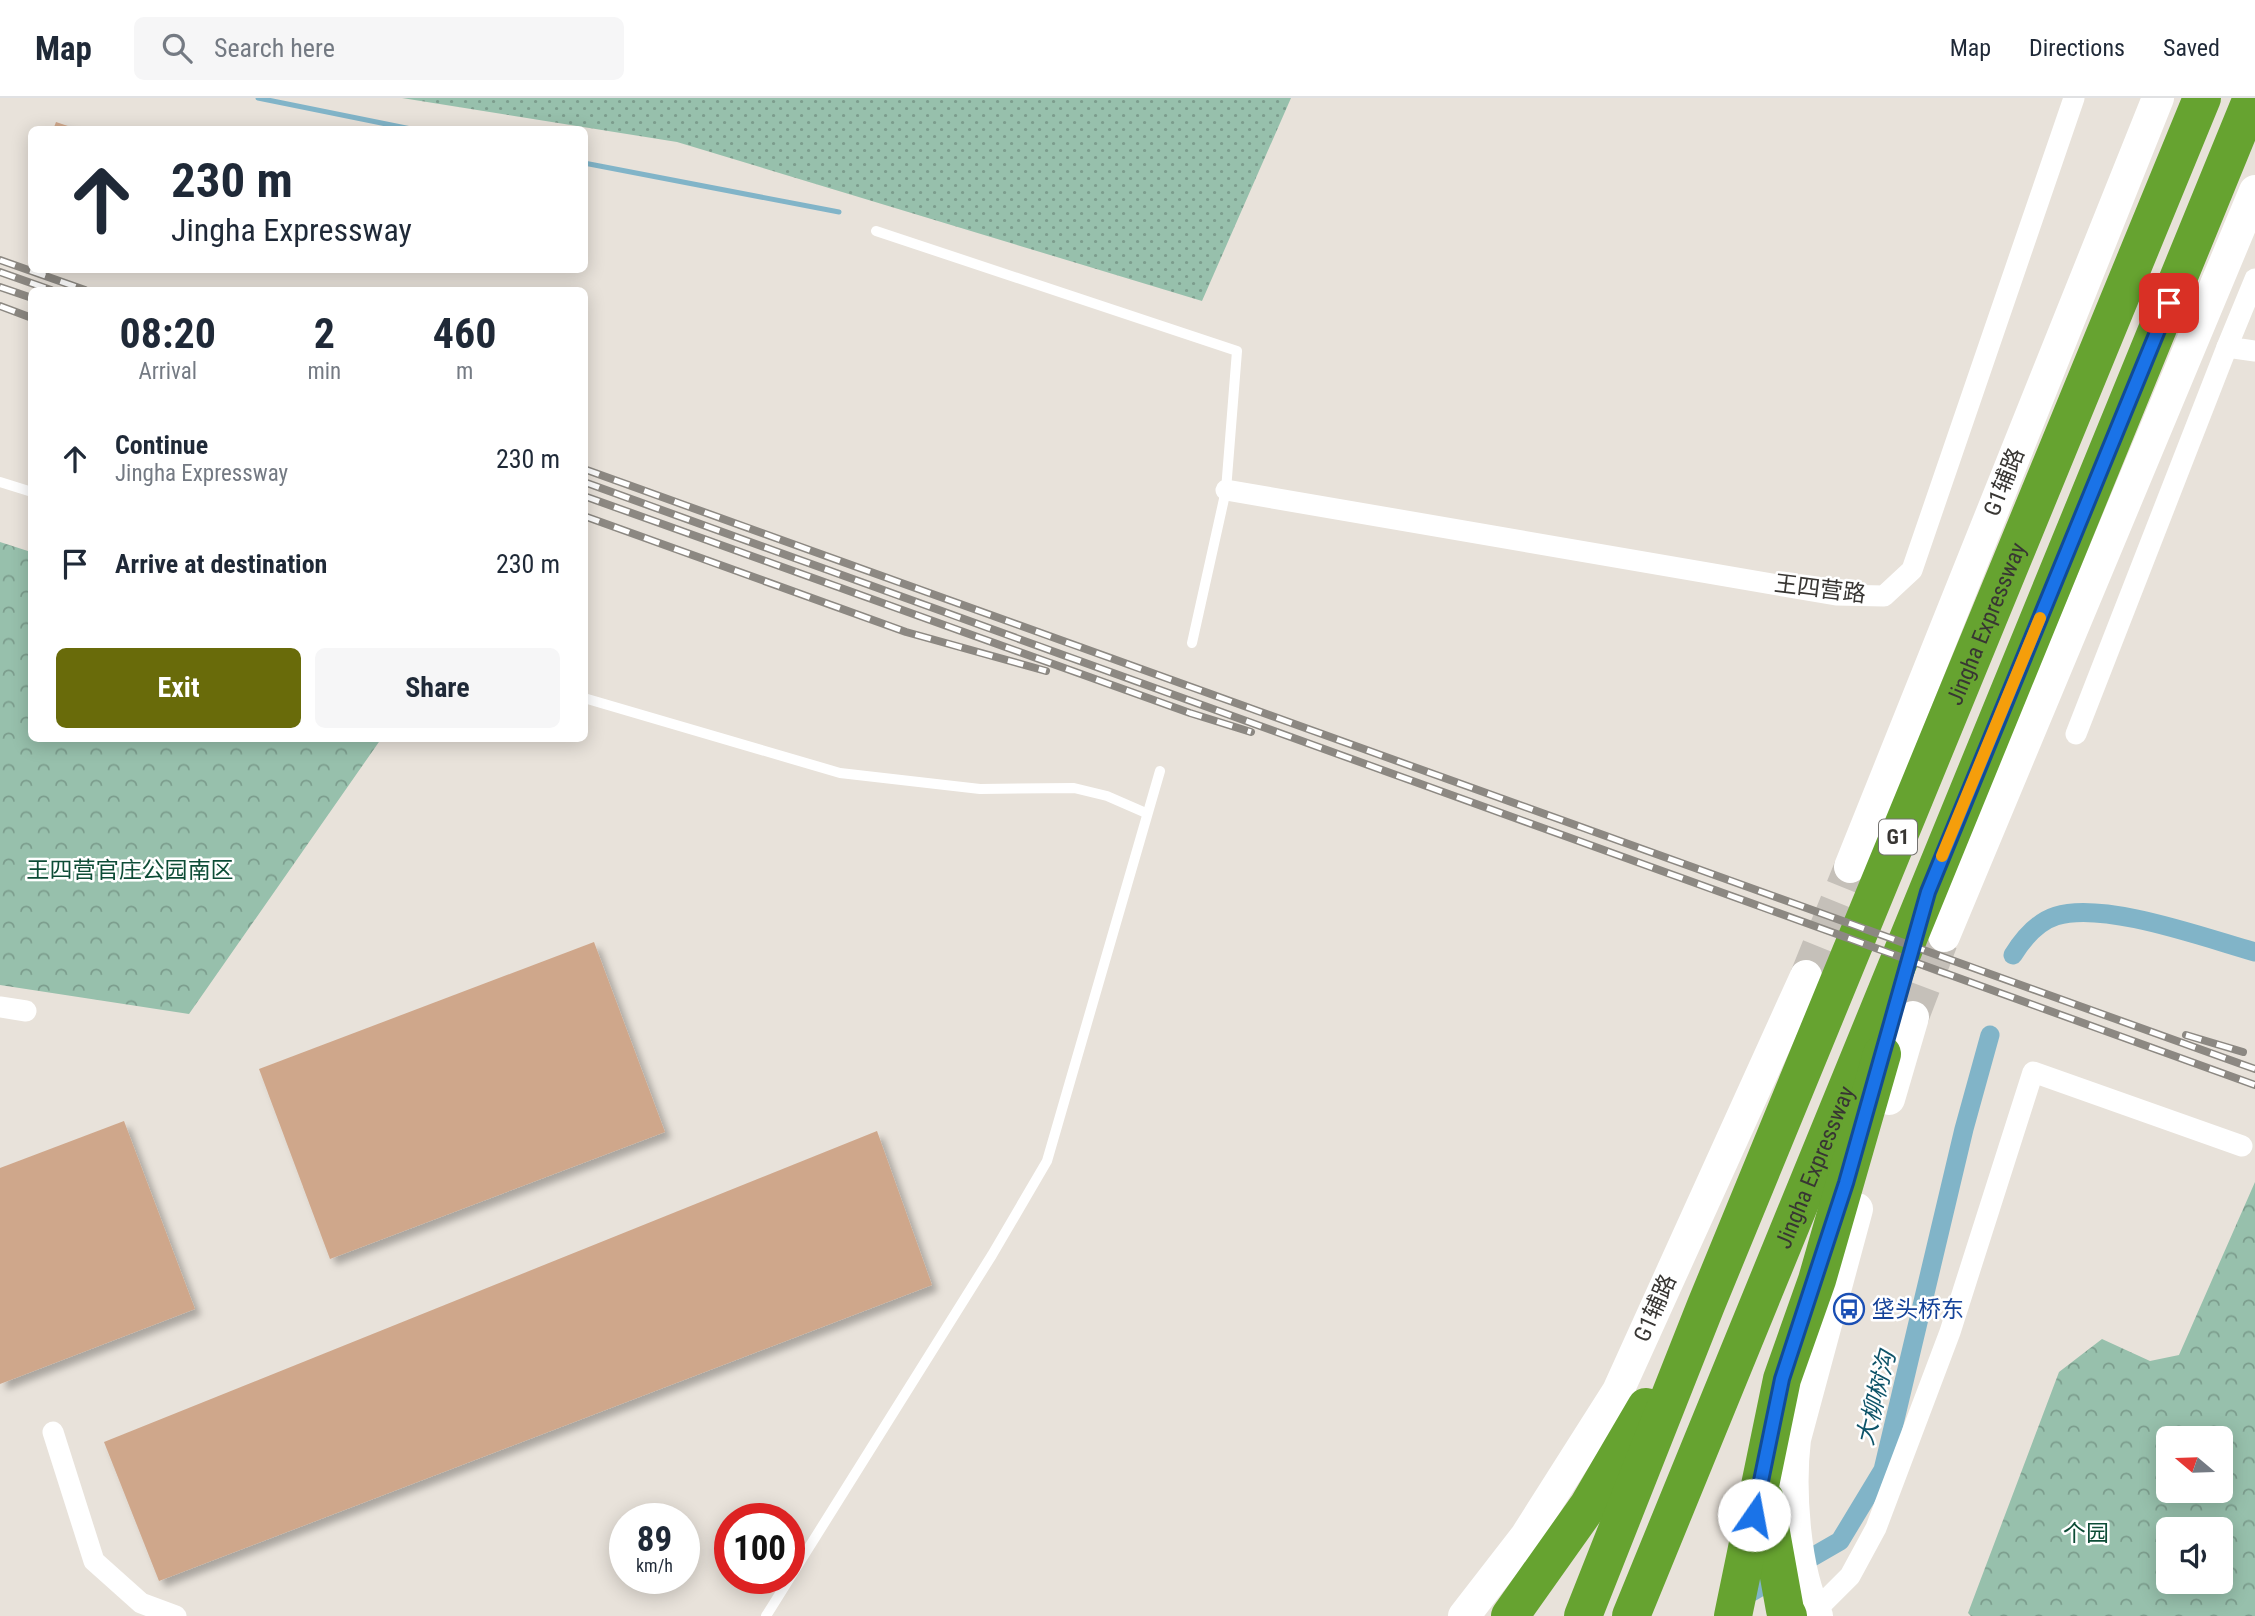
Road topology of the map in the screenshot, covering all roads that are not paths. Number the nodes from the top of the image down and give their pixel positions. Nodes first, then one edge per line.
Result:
1 (2074, 98) edge
2 (2158, 98) edge
3 (2202, 98) edge
4 (2252, 98) edge
5 (2255, 191) edge
6 (876, 231) dead end
7 (2255, 279) edge
8 (2227, 347) junction
9 (2255, 351) edge
10 (0, 482) edge
11 (1226, 490) junction
12 (28, 491) edge
13 (1192, 643) dead end
14 (588, 699) edge
15 (2076, 734) dead end
16 (1160, 771) dead end
17 (1146, 813) junction
18 (1850, 867) tunnel mouth
19 (1928, 892) junction
20 (1944, 936) tunnel mouth
21 (1806, 976) tunnel mouth
22 (0, 1007) edge
23 (26, 1010) dead end
24 (1913, 1017) tunnel mouth
25 (2242, 1146) dead end
26 (1706, 1305) junction
27 (53, 1432) dead end
28 (1762, 1476) junction
29 (1807, 1609) edge
30 (176, 1616) edge
31 (766, 1616) edge
32 (1464, 1616) edge
33 (1510, 1616) edge
34 (1583, 1616) edge
35 (1631, 1616) edge
36 (1733, 1616) edge

1 - 11 street, 王四营路
2 - 18 main road, G1辅路
3 - 26 highway, Jingha Expressway / G1
4 - 19 highway, Jingha Expressway / G1
5 - 20 main road
6 - 11 lane
7 - 8 street
8 - 9 street
8 - 15 street
10 - 12 lane
11 - 13 lane
14 - 17 lane
16 - 17 lane
17 - 31 lane
19 - 28 highway
19 - 35 highway, Jingha Expressway / G1
21 - 32 main road, G1辅路
22 - 23 street
24 - 29 main road
25 - 29 street
26 - 33 highway
26 - 34 highway, Jingha Expressway / G1
27 - 30 street
28 - 29 highway
28 - 36 highway

